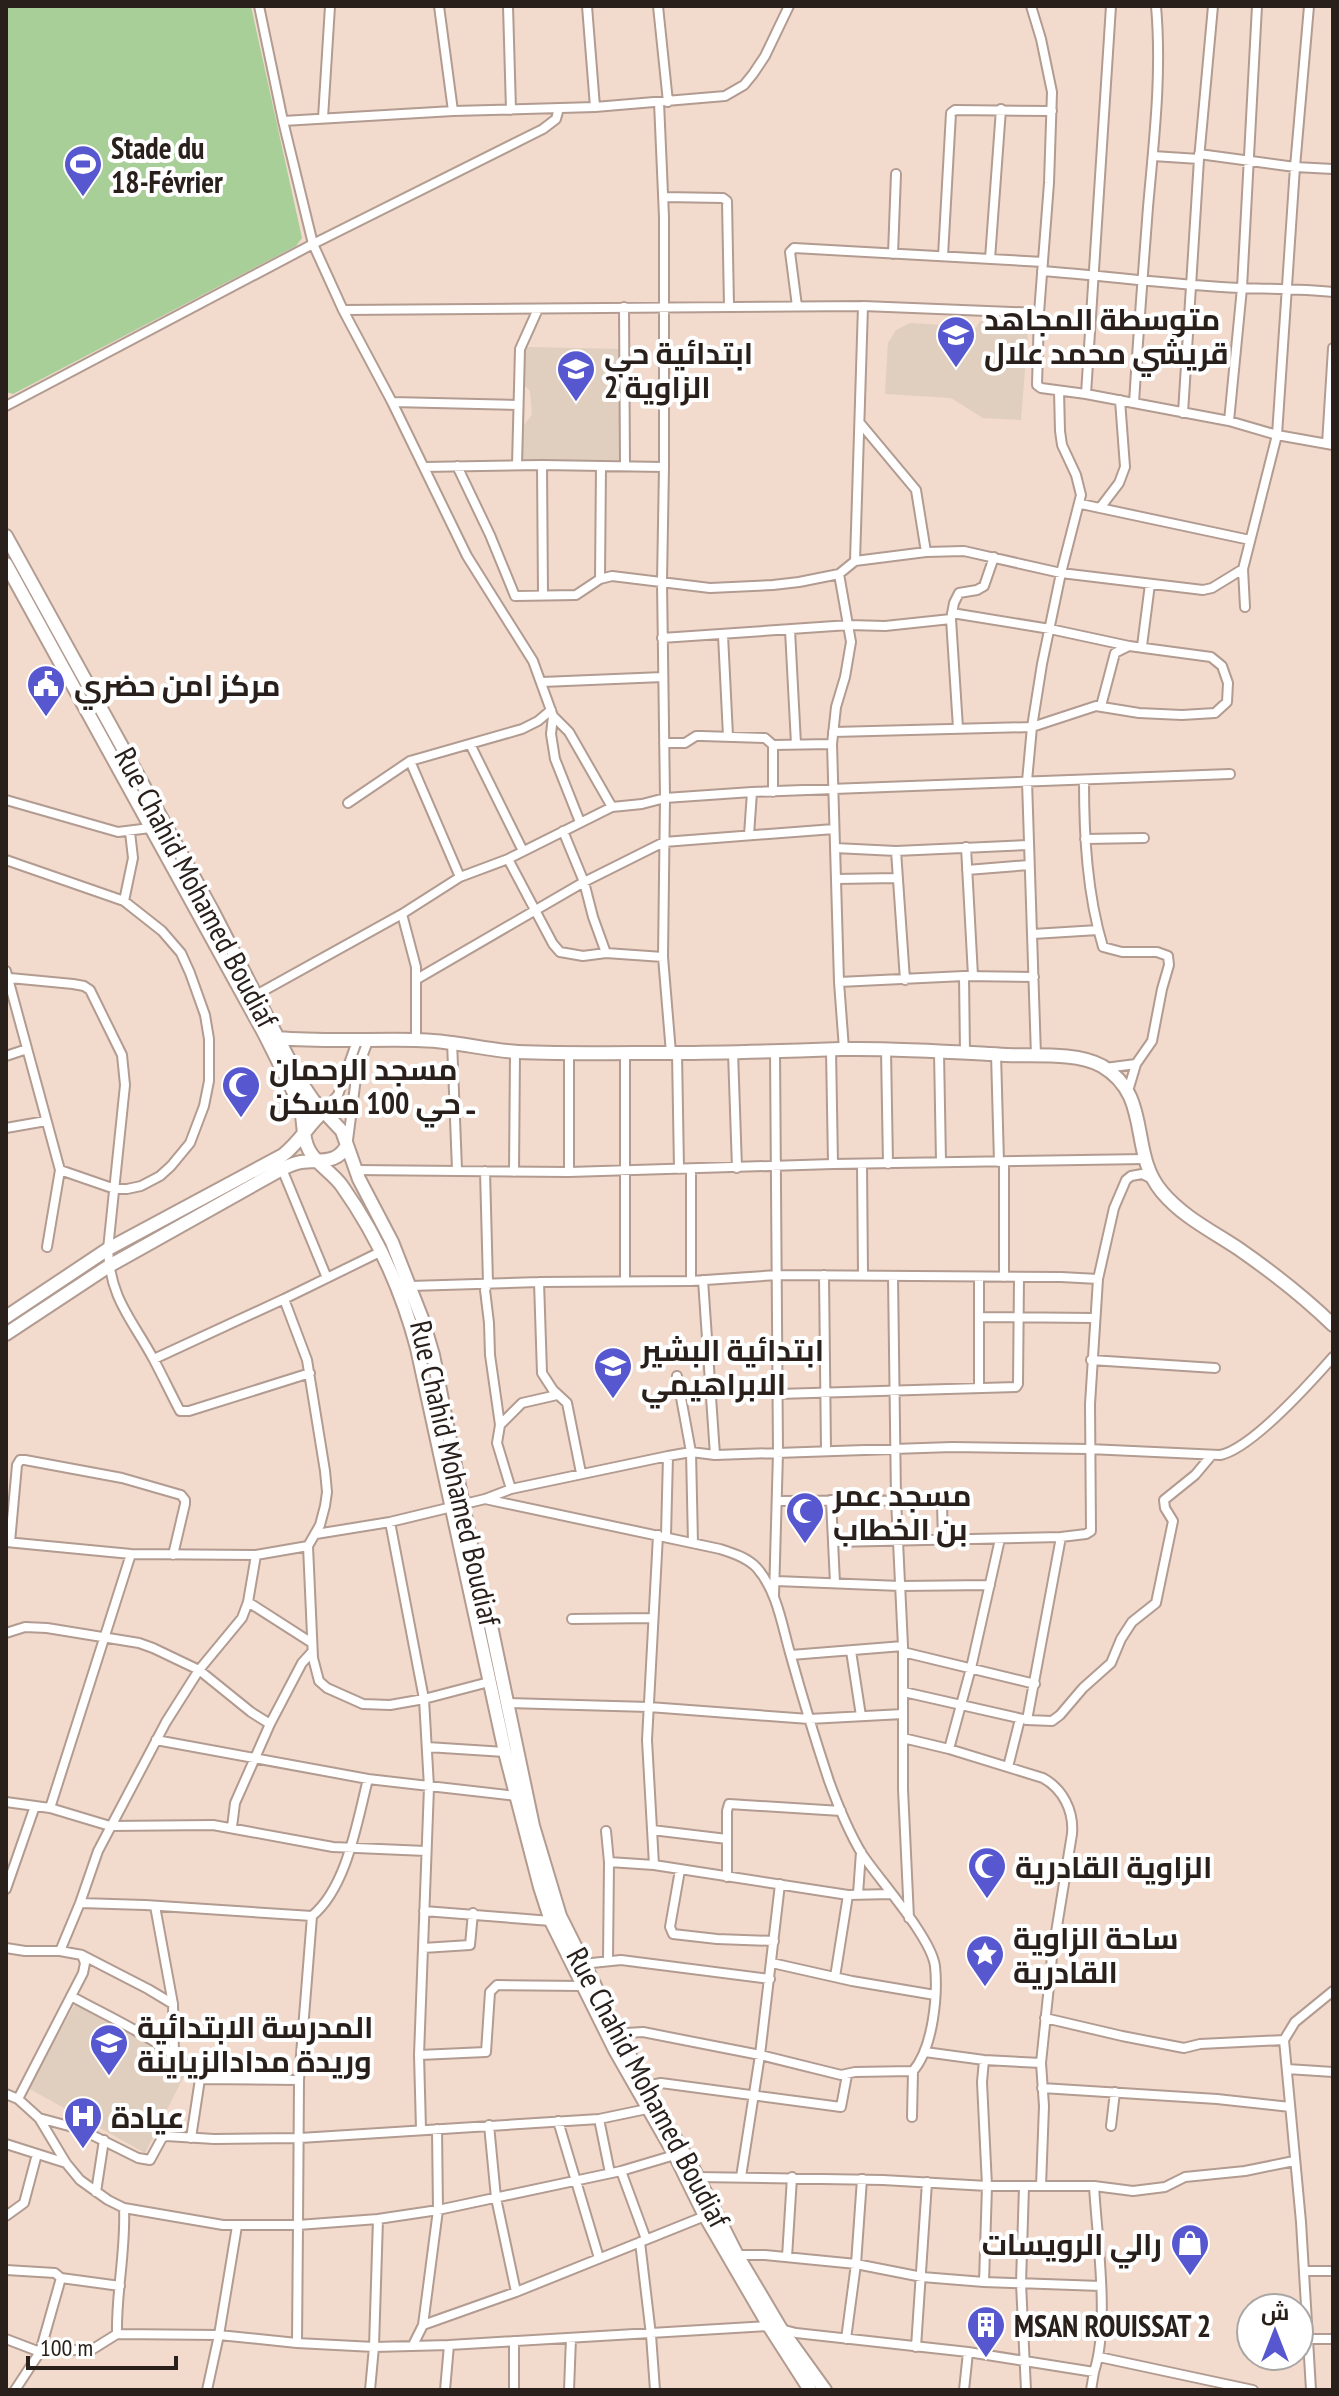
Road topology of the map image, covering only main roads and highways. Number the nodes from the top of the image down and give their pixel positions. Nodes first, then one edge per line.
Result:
1 (6, 536) edge
2 (6, 564) edge
3 (278, 1038) junction
4 (324, 1111) junction
5 (304, 1132) junction
6 (347, 1145) junction
7 (318, 1161) junction
8 (252, 1179) junction
9 (407, 1291) junction
10 (8, 1310) edge
11 (1333, 1325) edge
12 (6, 1334) edge
13 (440, 1390) junction
14 (427, 1392) junction
15 (456, 1506) junction
16 (679, 2154) junction
17 (692, 2178) junction
18 (734, 2256) junction
19 (775, 2328) junction
20 (810, 2390) edge
21 (825, 2390) edge

1 - 3 main road, Rue Chahid Mohamed Boudiaf
2 - 5 main road, Rue Chahid Mohamed Boudiaf
3 - 4 main road, Rue Chahid Mohamed Boudiaf
3 - 11 main road
4 - 5 main road
4 - 6 main road, Rue Chahid Mohamed Boudiaf
5 - 7 main road, Rue Chahid Mohamed Boudiaf
5 - 8 main road
6 - 7 main road
6 - 9 main road, Rue Chahid Mohamed Boudiaf
7 - 8 main road
7 - 9 main road, Rue Chahid Mohamed Boudiaf
8 - 10 main road
8 - 12 main road
9 - 13 main road, Rue Chahid Mohamed Boudiaf
9 - 14 main road, Rue Chahid Mohamed Boudiaf
13 - 14 main road
13 - 15 main road, Rue Chahid Mohamed Boudiaf
14 - 15 main road, Rue Chahid Mohamed Boudiaf
15 - 16 main road, Rue Chahid Mohamed Boudiaf
15 - 16 main road, Rue Chahid Mohamed Boudiaf
16 - 17 main road, Rue Chahid Mohamed Boudiaf
17 - 18 main road, Rue Chahid Mohamed Boudiaf
17 - 18 main road, Rue Chahid Mohamed Boudiaf
18 - 19 main road, Rue Chahid Mohamed Boudiaf
19 - 20 main road, Rue Chahid Mohamed Boudiaf
19 - 21 main road, Rue Chahid Mohamed Boudiaf

